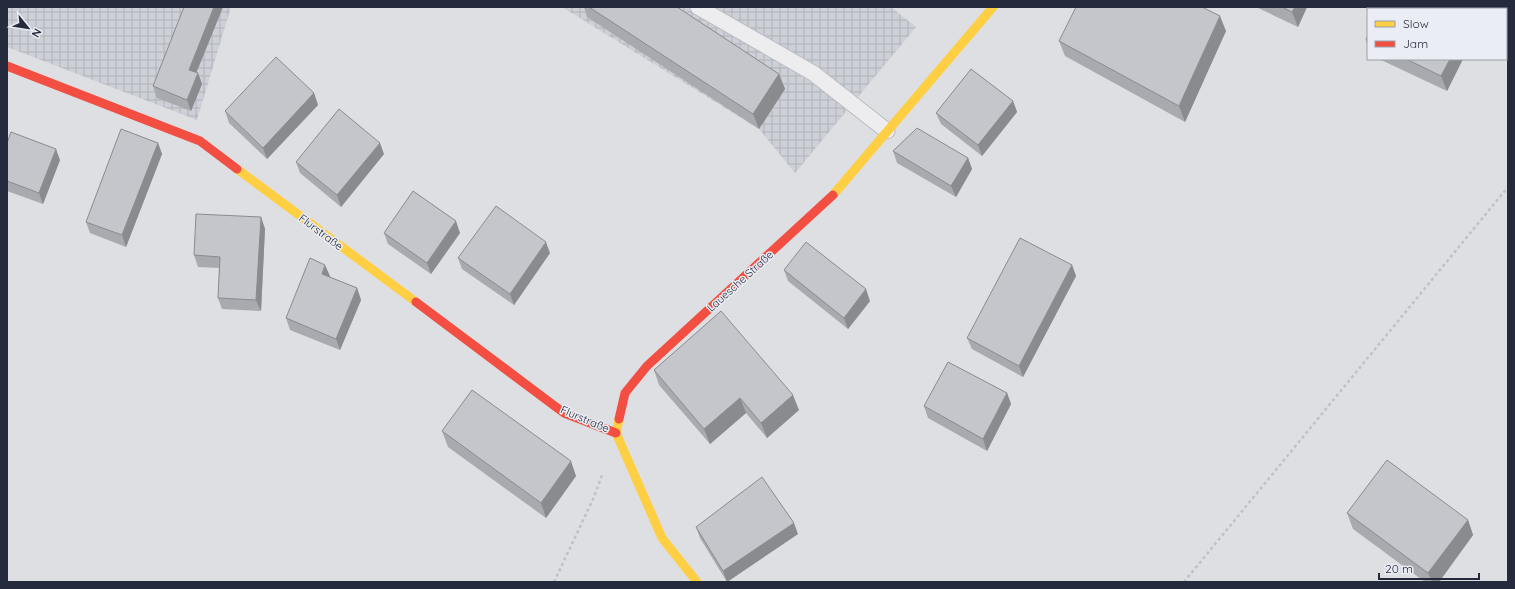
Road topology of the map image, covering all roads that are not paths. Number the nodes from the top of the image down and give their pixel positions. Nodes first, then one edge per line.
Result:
1 (698, 7) edge
2 (993, 7) edge
3 (7, 66) edge
4 (887, 131) junction
5 (616, 433) junction
6 (697, 582) edge

1 - 4 lane
2 - 4 street, Lauesche Straße
3 - 5 street, Flurstraße
4 - 5 street, Lauesche Straße
5 - 6 street

